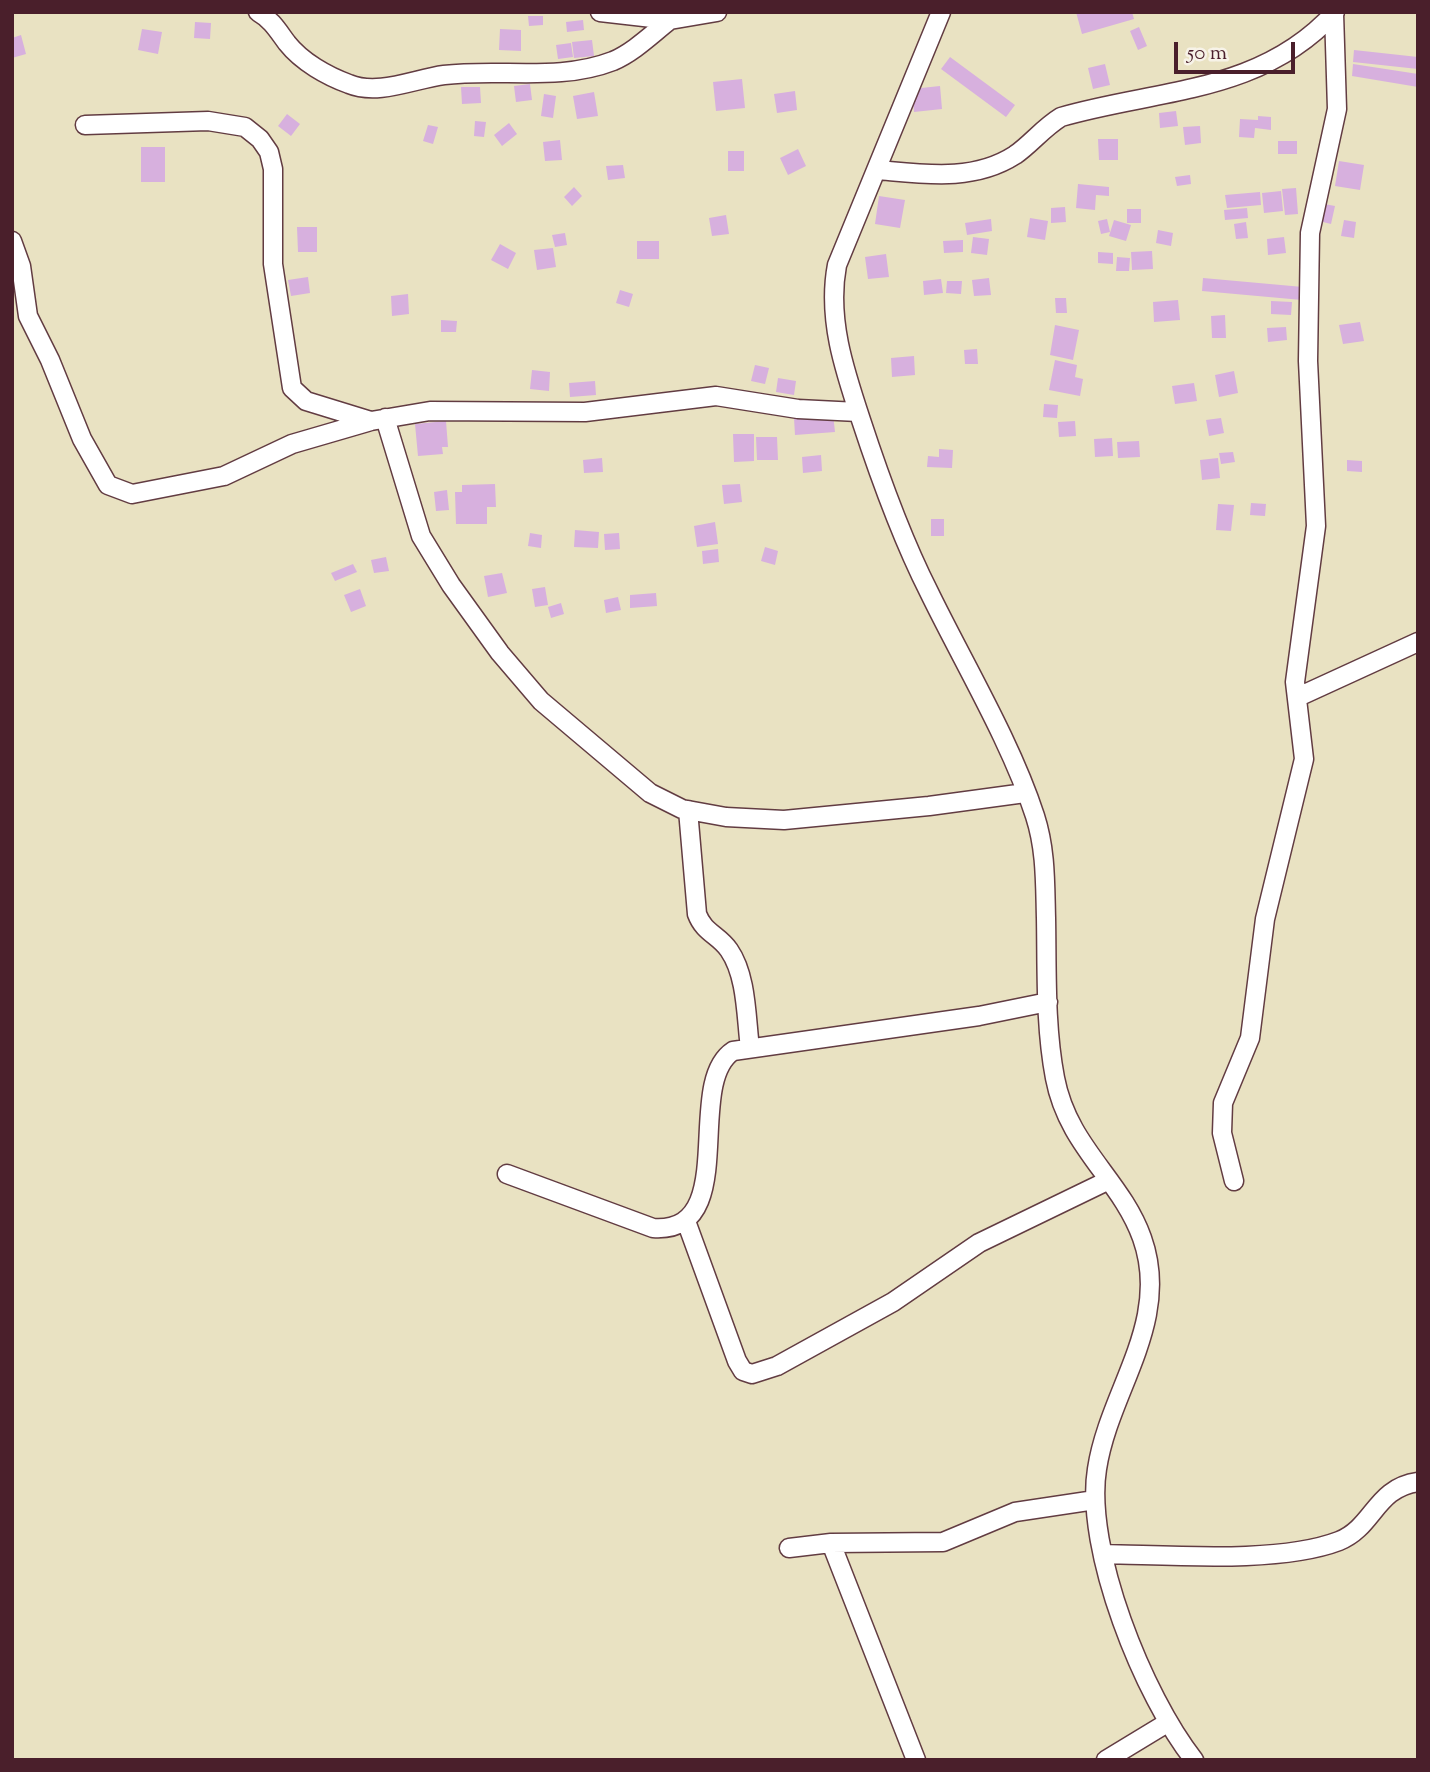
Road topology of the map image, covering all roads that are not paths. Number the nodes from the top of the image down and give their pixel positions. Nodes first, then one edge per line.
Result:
1 (258, 12) edge
2 (600, 12) edge
3 (717, 12) edge
4 (941, 12) edge
5 (1334, 12) edge
6 (670, 20) junction
7 (85, 125) dead end
8 (877, 170) junction
9 (12, 241) edge
10 (858, 412) junction
11 (378, 419) junction
12 (1418, 642) edge
13 (1298, 697) junction
14 (1025, 793) junction
15 (688, 810) junction
16 (1048, 1002) junction
17 (750, 1048) junction
18 (506, 1174) dead end
19 (1107, 1181) junction
20 (1234, 1181) dead end
21 (687, 1221) junction
22 (1418, 1482) edge
23 (1095, 1500) junction
24 (831, 1544) junction
25 (789, 1548) dead end
26 (1104, 1554) junction
27 (1167, 1723) junction
28 (916, 1760) edge
29 (1106, 1760) edge
30 (1194, 1760) edge

1 - 6 street
2 - 6 street
3 - 6 street
4 - 8 street
5 - 8 street
5 - 13 street
7 - 11 street
8 - 10 street
9 - 11 street
10 - 11 street
10 - 14 street
11 - 15 street
12 - 13 street
13 - 20 street
14 - 15 street
14 - 16 street
15 - 17 street
16 - 17 street
16 - 19 street
17 - 21 street
18 - 21 street
19 - 21 street
19 - 23 street
22 - 26 street
23 - 24 street
23 - 26 street
24 - 25 street
24 - 28 street
26 - 27 street
27 - 29 street
27 - 30 street

